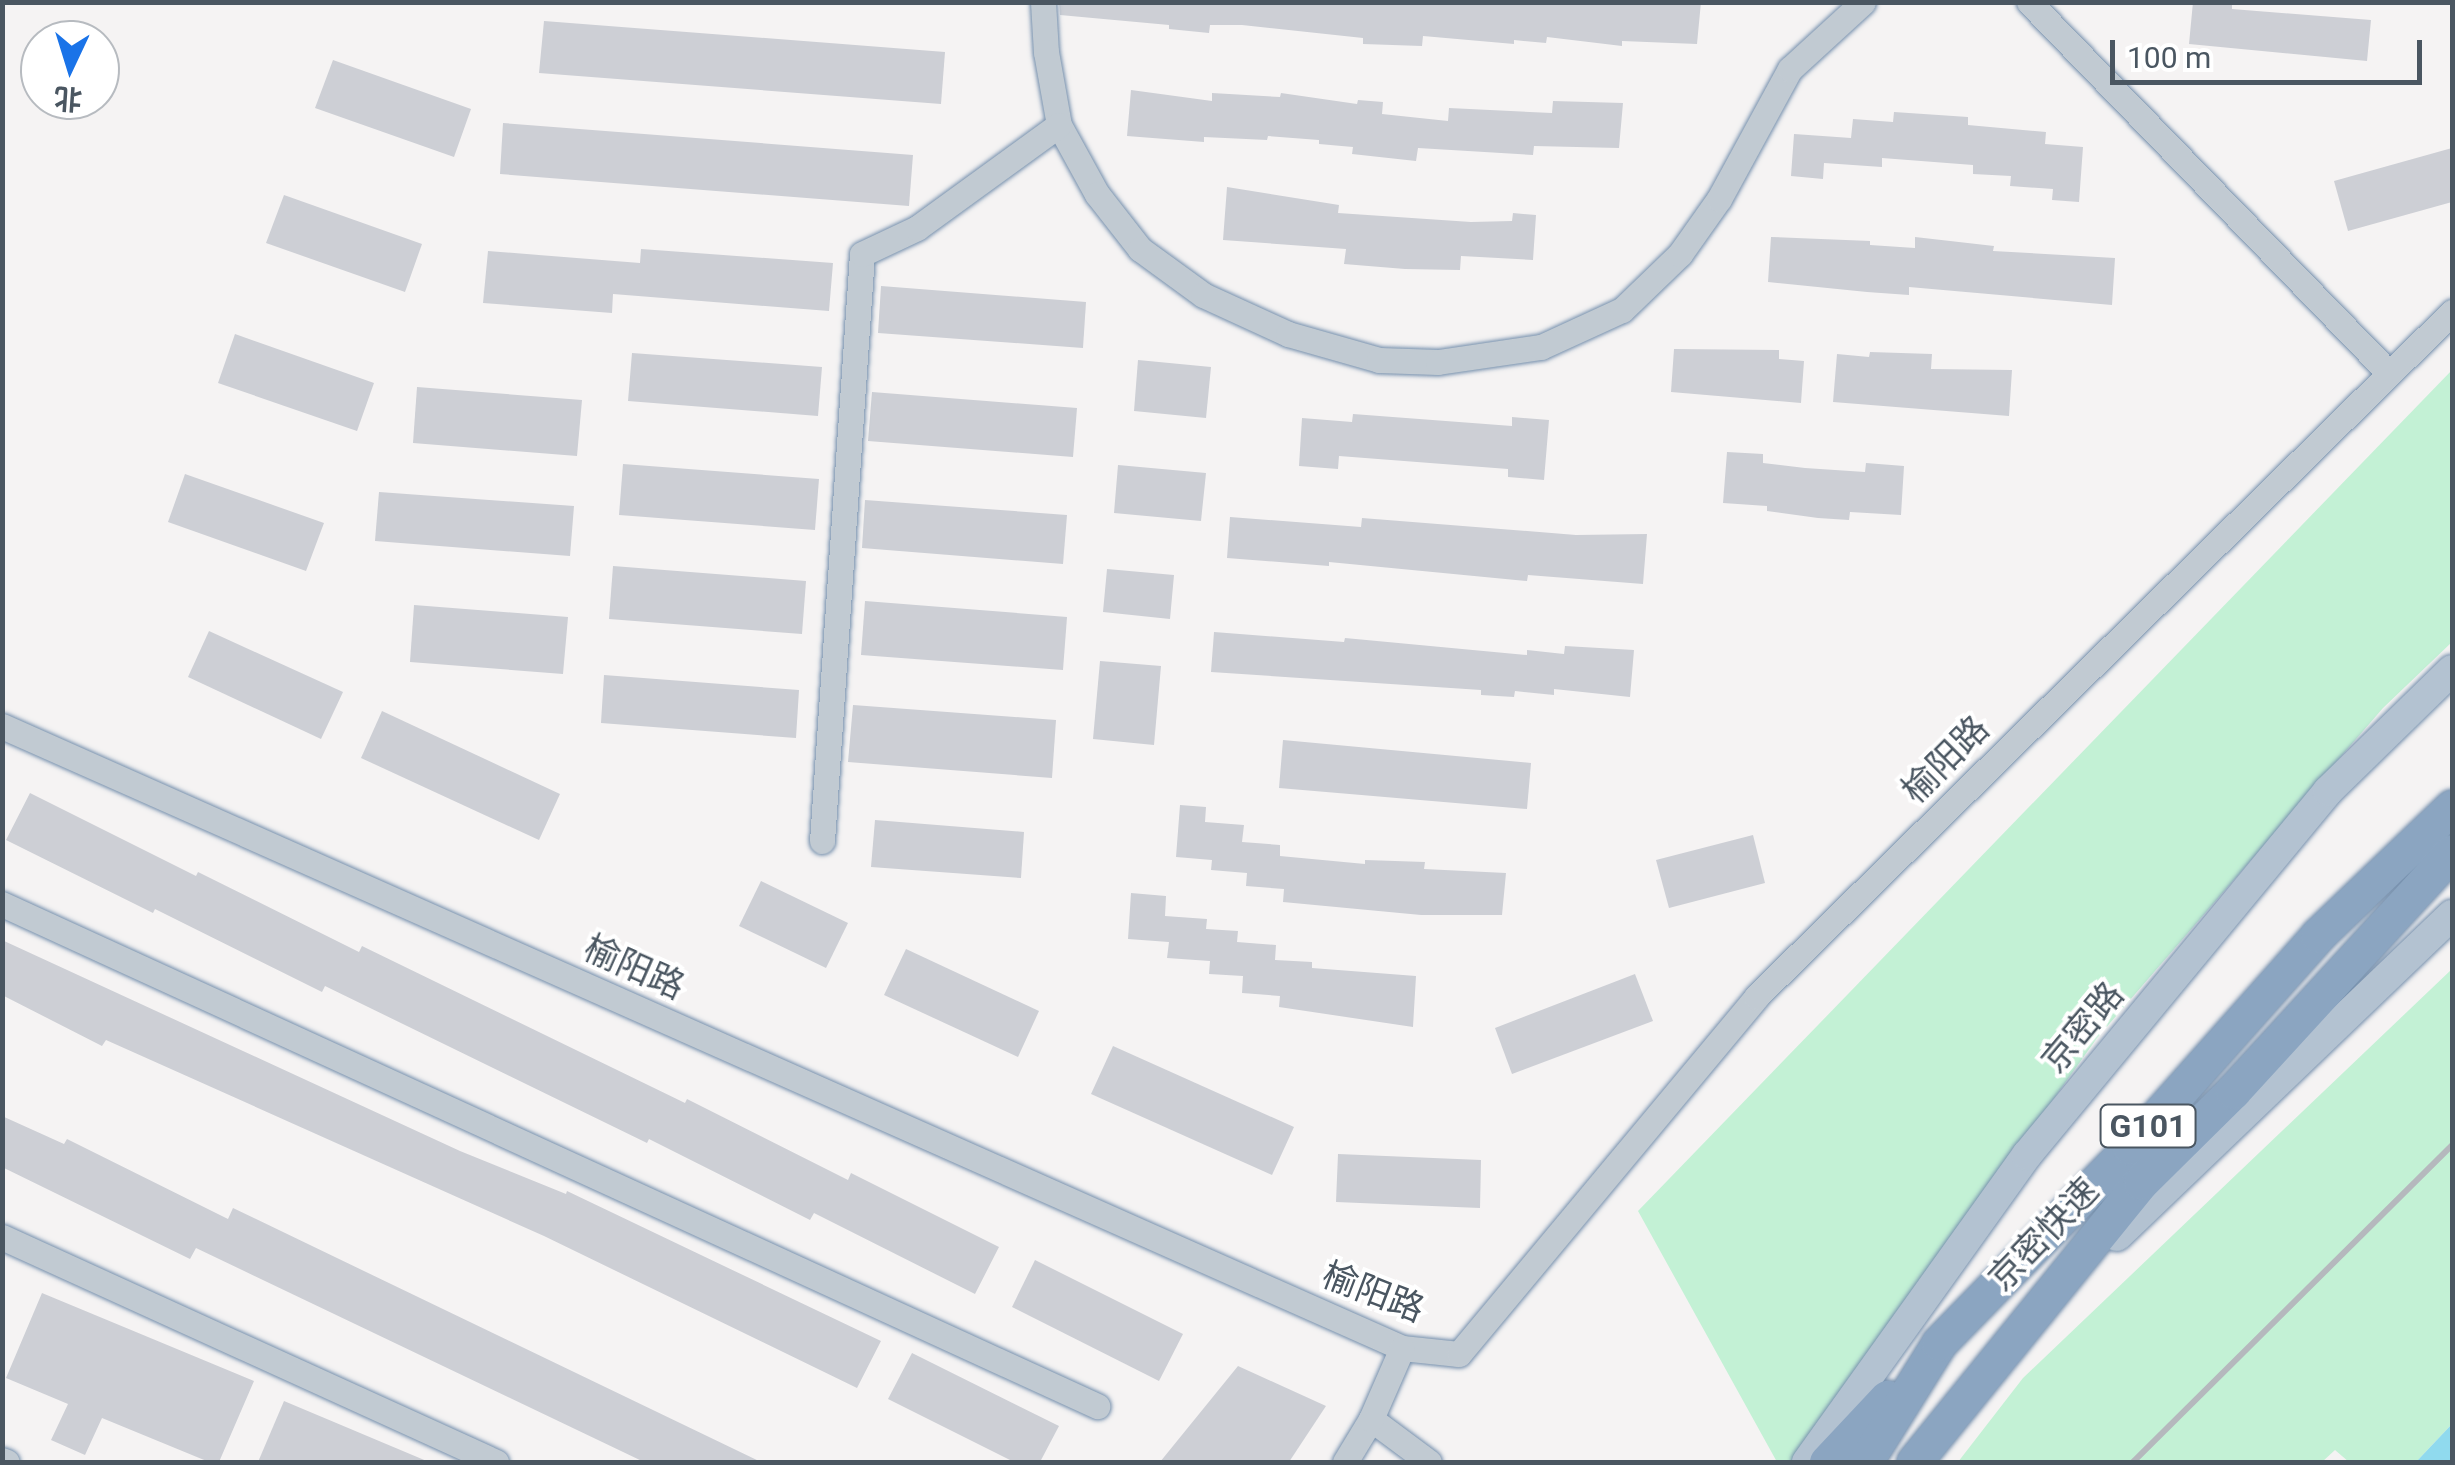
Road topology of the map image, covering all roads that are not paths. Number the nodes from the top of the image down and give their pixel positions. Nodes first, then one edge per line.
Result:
1 (1043, 2) edge
2 (1864, 2) edge
3 (2029, 2) edge
4 (1059, 125) junction
5 (2452, 312) edge
6 (2388, 372) junction
7 (2452, 670) edge
8 (2, 726) edge
9 (2452, 807) edge
10 (822, 841) dead end
11 (2452, 852) edge
12 (2, 904) edge
13 (2452, 915) edge
14 (2, 1236) edge
15 (1940, 1343) junction
16 (1402, 1348) junction
17 (1098, 1406) dead end
18 (1371, 1419) junction
19 (1942, 1428) junction
20 (496, 1462) edge
21 (1345, 1462) edge
22 (1429, 1462) edge
23 (1807, 1462) edge
24 (1827, 1462) edge
25 (1865, 1462) edge
26 (1914, 1462) edge
27 (1931, 1462) edge

1 - 4 street
2 - 4 street
3 - 6 street
4 - 10 street
5 - 6 street, 榆阳路
6 - 16 street, 榆阳路
7 - 23 main road, 京密路 / G101
8 - 16 street, 榆阳路
9 - 15 highway, 京密快速 / G101
11 - 19 highway, 京密快速 / G101
12 - 17 street
13 - 27 main road, G101
14 - 20 street
15 - 24 highway
15 - 25 highway, 京密快速 / G101
16 - 18 street
18 - 21 street
18 - 22 street
19 - 26 highway, 京密快速 / G101
19 - 27 highway

